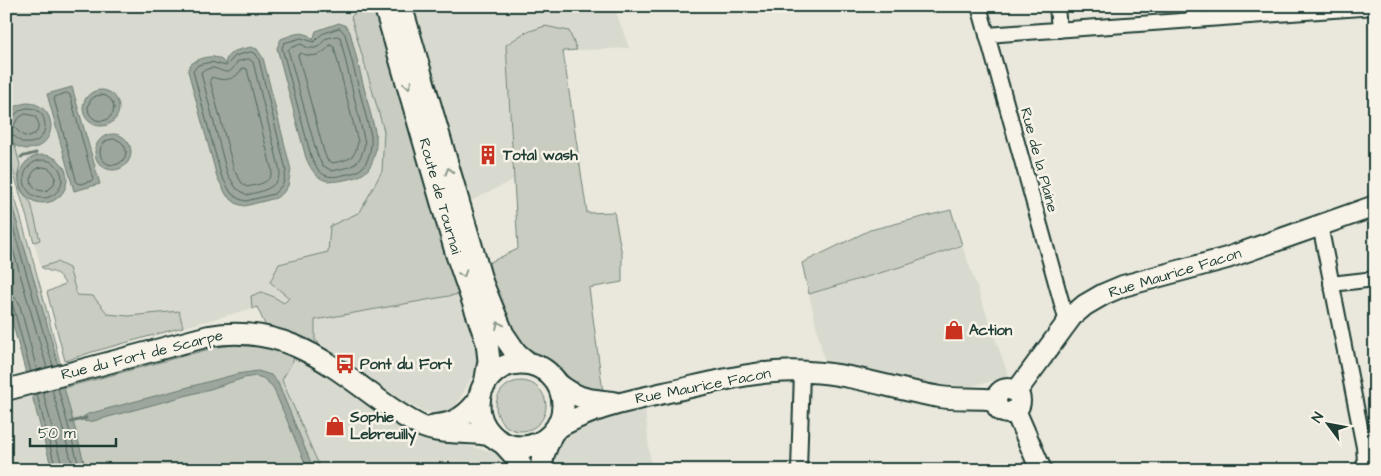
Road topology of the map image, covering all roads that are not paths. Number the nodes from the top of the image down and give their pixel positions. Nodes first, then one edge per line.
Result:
1 (385, 6) edge
2 (401, 6) edge
3 (979, 6) edge
4 (1057, 6) edge
5 (1375, 7) edge
6 (1193, 13) edge
7 (1059, 30) junction
8 (987, 35) junction
9 (1374, 207) edge
10 (1320, 225) junction
11 (1375, 279) edge
12 (1331, 284) junction
13 (1066, 322) junction
14 (528, 363) junction
15 (802, 371) junction
16 (557, 383) junction
17 (6, 390) edge
18 (482, 391) junction
19 (1016, 401) junction
20 (618, 403) junction
21 (406, 418) junction
22 (554, 432) junction
23 (498, 440) junction
24 (523, 470) edge
25 (541, 470) edge
26 (799, 470) edge
27 (1041, 470) edge
28 (1363, 470) edge

1 -> 18 main road, Route de Tournai
14 -> 2 main road, Route de Tournai
3 - 8 street, Rue de la Plaine
4 - 7 street
5 - 6 street
6 - 7 street
7 - 8 street
8 - 13 street, Rue de la Plaine
9 - 10 street, Rue Maurice Facon
10 - 12 street
10 - 13 street, Rue Maurice Facon
11 - 12 street
12 - 28 street
13 - 19 street, Rue Maurice Facon
14 - 16 main road
14 - 18 main road
15 - 19 street, Rue Maurice Facon
15 - 20 street, Rue Maurice Facon
15 - 26 street
16 - 20 street, Rue Maurice Facon
16 - 22 main road
17 - 21 street, Rue du Fort de Scarpe
18 - 21 street, Rue du Fort de Scarpe
18 - 23 main road
19 - 27 street
20 - 22 street, Rue Maurice Facon
21 - 23 street, Rue du Fort de Scarpe
22 - 23 main road
22 - 25 main road
23 - 24 main road

